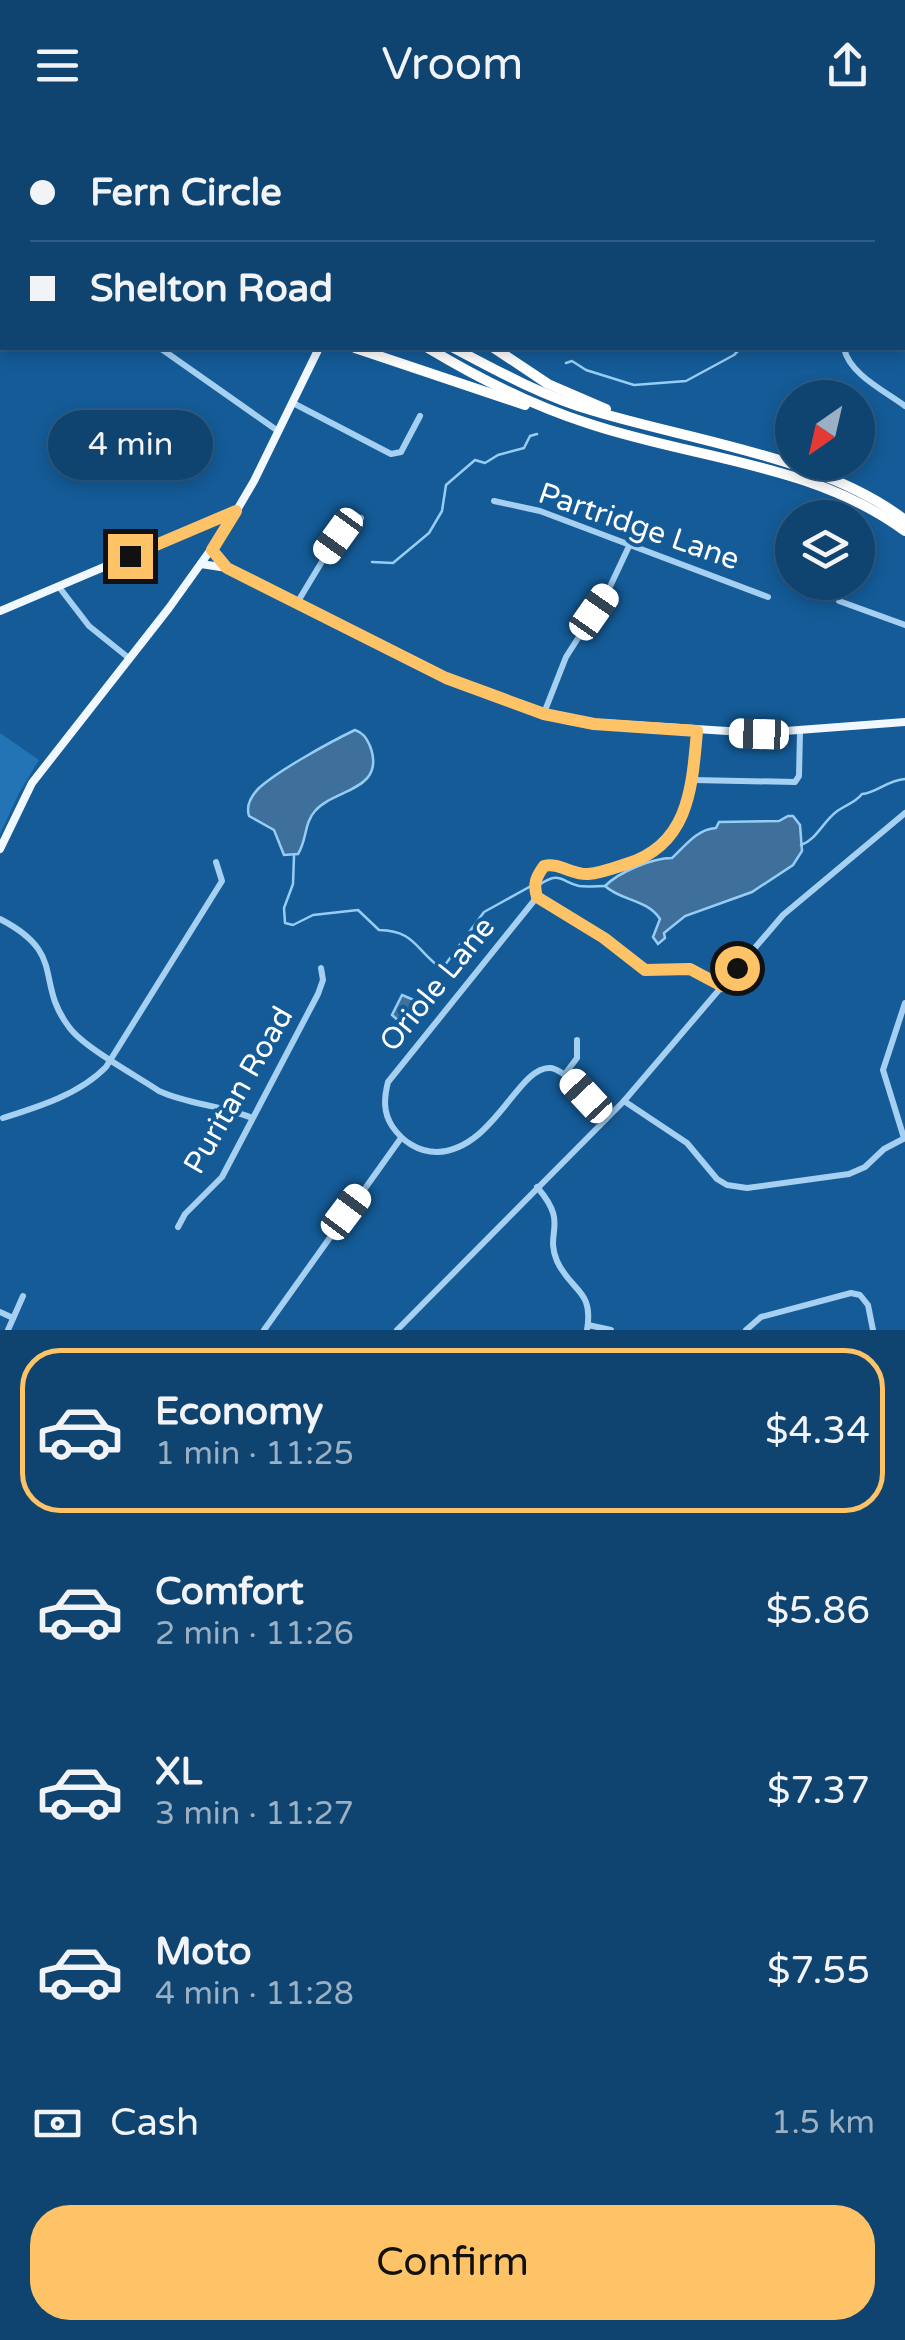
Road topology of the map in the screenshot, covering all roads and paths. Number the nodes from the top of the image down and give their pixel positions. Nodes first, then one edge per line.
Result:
1 (163, 350) edge
2 (319, 350) edge
3 (361, 350) edge
4 (432, 350) edge
5 (458, 350) edge
6 (497, 350) edge
7 (844, 350) edge
8 (293, 403) junction
9 (905, 406) edge
10 (420, 416) dead end
11 (588, 424) junction
12 (644, 424) junction
13 (278, 431) junction
14 (494, 501) dead end
15 (236, 511) junction
16 (361, 518) dead end
17 (905, 520) edge
18 (905, 531) edge
19 (630, 544) junction
20 (212, 550) junction
21 (202, 564) junction
22 (227, 568) junction
23 (59, 586) junction
24 (768, 596) dead end
25 (839, 601) dead end
26 (297, 603) junction
27 (0, 612) edge
28 (905, 625) edge
29 (130, 659) junction
30 (544, 714) junction
31 (905, 722) edge
32 (697, 731) junction
33 (800, 732) junction
34 (693, 780) junction
35 (905, 812) edge
36 (0, 849) edge
37 (216, 862) dead end
38 (537, 897) junction
39 (0, 919) edge
40 (321, 968) dead end
41 (722, 986) junction
42 (905, 1003) edge
43 (576, 1040) dead end
44 (112, 1059) junction
45 (565, 1074) junction
46 (624, 1101) junction
47 (3, 1118) dead end
48 (252, 1118) junction
49 (606, 1119) junction
50 (401, 1138) junction
51 (904, 1138) edge
52 (537, 1187) junction
53 (178, 1227) dead end
54 (24, 1296) dead end
55 (0, 1312) edge
56 (14, 1318) junction
57 (588, 1328) edge
58 (8, 1330) edge
59 (264, 1330) edge
60 (397, 1330) edge
61 (611, 1330) edge
62 (746, 1330) edge
63 (873, 1330) edge

1 - 13 street
2 - 8 main road
3 - 11 highway
4 - 11 highway
5 - 12 highway
6 - 12 highway
7 - 9 street
8 - 10 street
8 - 13 main road
11 - 18 highway
12 - 17 highway
13 - 15 main road
14 - 19 street, Partridge Lane
15 - 20 main road
15 - 23 main road
16 - 26 street
19 - 24 street, Partridge Lane
19 - 30 street
20 - 21 main road
20 - 22 main road
21 - 22 main road
21 - 29 main road
22 - 26 main road
23 - 27 main road
23 - 29 street
25 - 28 street
26 - 30 main road
29 - 36 main road
30 - 32 main road
31 - 33 main road
32 - 33 main road
32 - 34 street
33 - 34 street
34 - 38 street, Oriole Lane
35 - 41 street
37 - 44 street
38 - 41 street
38 - 50 street, Oriole Lane
39 - 44 street
40 - 48 street, Puritan Road
41 - 46 street
42 - 51 street
43 - 45 street
44 - 47 street
44 - 48 street
45 - 49 street
45 - 50 street
46 - 49 street
46 - 51 street
48 - 53 street, Puritan Road
49 - 52 street
50 - 59 street
52 - 57 street
52 - 60 street
54 - 56 street
55 - 56 street
56 - 58 street
57 - 61 street
62 - 63 street

